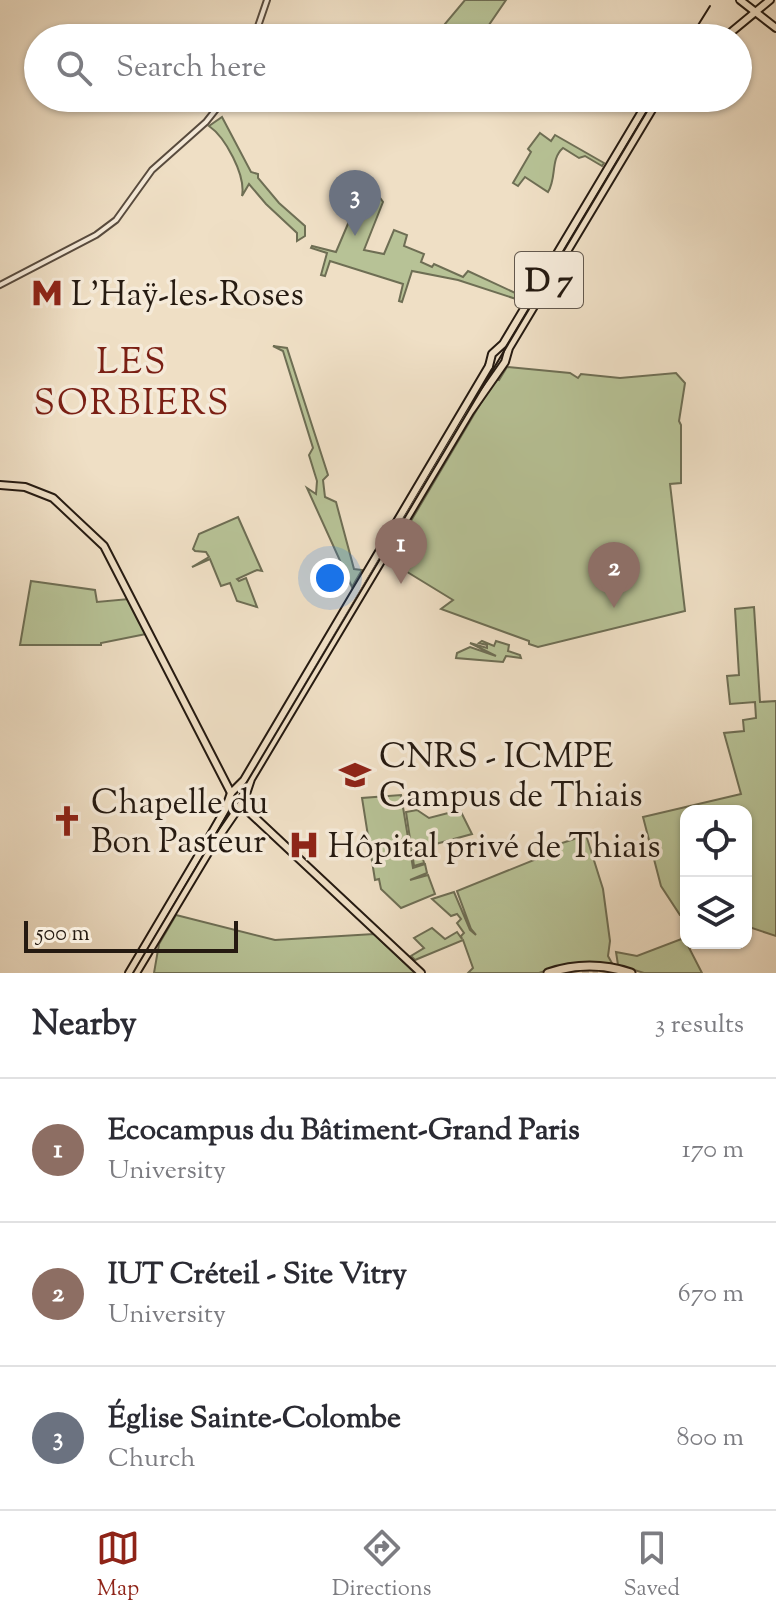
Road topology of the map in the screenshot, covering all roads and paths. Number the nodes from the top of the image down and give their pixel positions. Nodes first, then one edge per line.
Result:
1 (267, 0) edge
2 (740, 0) edge
3 (773, 0) edge
4 (758, 13) junction
5 (259, 24) edge
6 (744, 24) edge
7 (776, 26) edge
8 (214, 112) edge
9 (647, 112) edge
10 (647, 112) edge
11 (0, 285) edge
12 (497, 349) junction
13 (506, 357) junction
14 (489, 366) junction
15 (497, 370) junction
16 (0, 485) edge
17 (322, 647) junction
18 (332, 647) junction
19 (235, 790) junction
20 (242, 802) junction
21 (228, 803) junction
22 (129, 973) edge
23 (136, 973) edge
24 (421, 973) edge
25 (548, 973) edge
26 (631, 973) edge

1 - 5 street
2 - 4 main road
3 - 4 main road
4 - 6 main road
4 - 7 main road
8 - 11 street
9 - 12 main road, D 7
10 - 13 main road, D 7
12 - 13 main road, D 7
12 - 14 main road, D 7
13 - 15 main road, D 7
14 - 15 main road
14 - 17 main road, D 7
15 - 18 main road, D 7
16 - 19 main road
17 - 18 main road
17 - 19 main road, D 7
18 - 20 main road, D 7
19 - 20 main road
19 - 21 main road, D 7
20 - 21 main road
20 - 23 main road, D 7
20 - 24 main road
21 - 22 main road, D 7
25 - 26 highway

